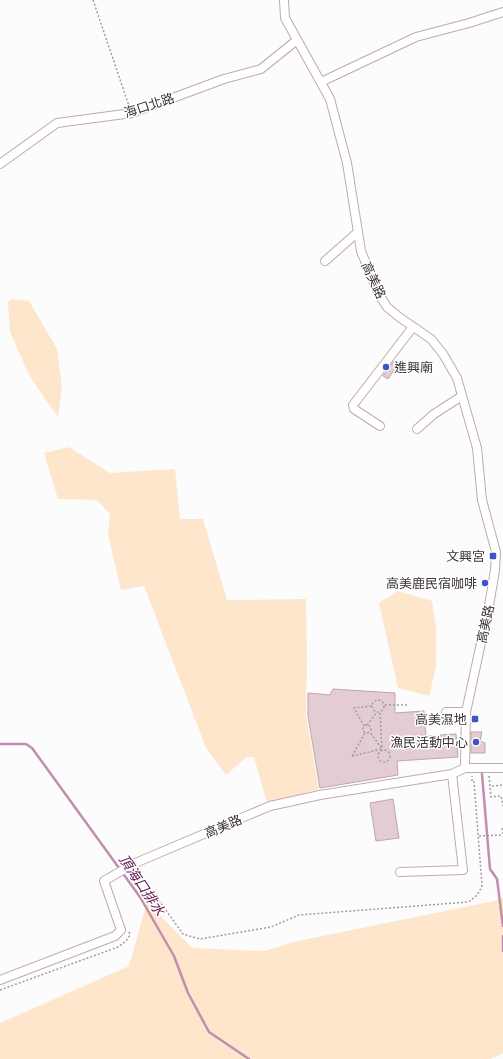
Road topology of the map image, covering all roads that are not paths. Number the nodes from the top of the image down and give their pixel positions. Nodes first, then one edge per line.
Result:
1 (284, 0) edge
2 (503, 12) edge
3 (297, 40) junction
4 (322, 82) junction
5 (0, 164) edge
6 (358, 232) junction
7 (325, 261) dead end
8 (413, 327) junction
9 (462, 396) junction
10 (380, 426) dead end
11 (417, 429) dead end
12 (494, 544) junction
13 (503, 550) edge
14 (446, 712) dead end
15 (466, 712) junction
16 (465, 768) junction
17 (503, 768) edge
18 (452, 774) junction
19 (400, 872) dead end
20 (0, 980) edge

1 - 3 street, 高美路
2 - 4 street
3 - 4 street, 高美路
3 - 5 street, 海口北路
4 - 6 street, 高美路
6 - 7 street
6 - 8 street, 高美路
8 - 9 street, 高美路
8 - 10 street
9 - 11 street
9 - 12 street, 高美路
12 - 13 street
12 - 15 street, 高美路
14 - 15 street
15 - 16 street, 高美路
16 - 17 street
16 - 18 street, 高美路
18 - 19 street
18 - 20 street, 高美路

